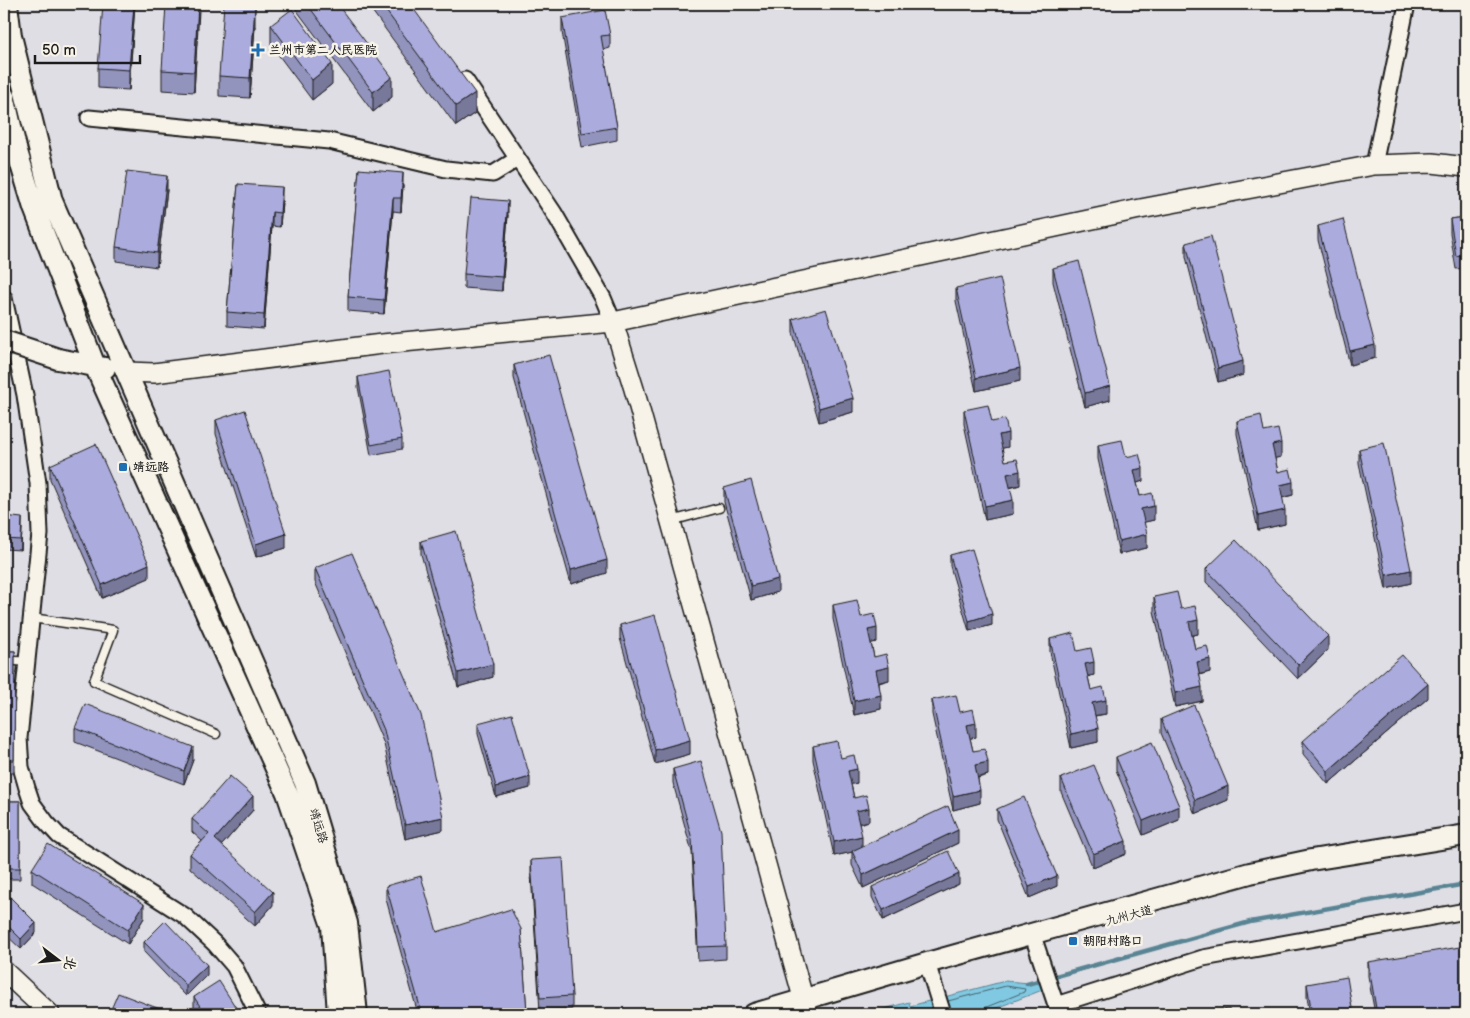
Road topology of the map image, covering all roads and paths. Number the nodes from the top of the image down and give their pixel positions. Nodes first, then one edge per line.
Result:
1 (7, 4) edge
2 (1407, 4) edge
3 (455, 66) edge
4 (4, 96) edge
5 (89, 118) dead end
6 (517, 159) junction
7 (1374, 165) junction
8 (1466, 167) edge
9 (4, 298) edge
10 (613, 322) junction
11 (4, 341) edge
12 (95, 366) junction
13 (127, 372) junction
14 (719, 508) dead end
15 (670, 521) junction
16 (32, 618) junction
17 (4, 660) edge
18 (28, 662) junction
19 (216, 734) dead end
20 (1466, 835) edge
21 (1466, 848) edge
22 (1466, 911) edge
23 (1035, 937) junction
24 (4, 970) edge
25 (932, 977) junction
26 (803, 1009) edge
27 (1056, 1010) edge
28 (50, 1014) edge
29 (258, 1014) edge
30 (338, 1014) edge
31 (357, 1014) edge
32 (754, 1014) edge
33 (943, 1014) edge

1 - 13 main road, 靖远路
2 - 7 street
3 - 6 street
4 - 12 main road, 靖远路
5 - 6 street
6 - 10 street
7 - 8 street
7 - 10 street
9 - 16 street
10 - 13 street
10 - 15 street
11 - 12 main road, bridge
12 - 13 main road
12 - 30 main road, 靖远路
13 - 31 main road, 靖远路
14 - 15 lane
15 - 26 street
16 - 18 street
16 - 19 lane
17 - 18 lane
18 - 29 street
20 - 23 main road
21 - 23 main road, 九州大道
22 - 27 street
23 - 25 main road, 九州大道
23 - 27 street
24 - 28 street
25 - 26 main road, 九州大道
25 - 33 street
26 - 32 main road, 九州大道

